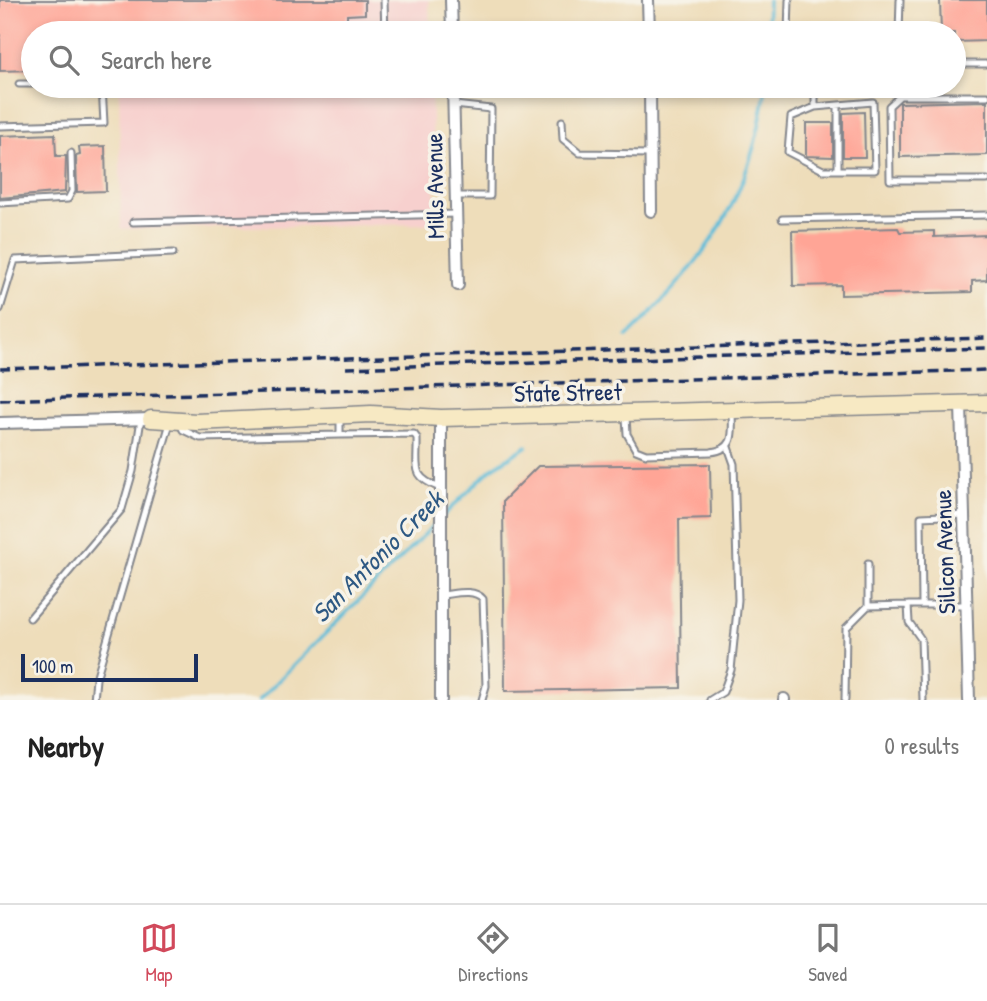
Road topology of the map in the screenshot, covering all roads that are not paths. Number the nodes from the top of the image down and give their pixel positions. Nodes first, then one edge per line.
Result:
1 (384, 0) edge
2 (451, 0) edge
3 (648, 0) edge
4 (789, 0) edge
5 (900, 0) edge
6 (385, 21) edge
7 (452, 21) edge
8 (649, 21) edge
9 (788, 21) edge
10 (899, 21) edge
11 (966, 64) edge
12 (987, 64) edge
13 (966, 96) edge
14 (987, 96) edge
15 (103, 98) edge
16 (454, 98) edge
17 (650, 98) edge
18 (815, 98) edge
19 (898, 98) edge
20 (454, 105) junction
21 (838, 105) junction
22 (815, 107) junction
23 (562, 121) dead end
24 (0, 126) edge
25 (71, 153) dead end
26 (651, 154) junction
27 (838, 170) junction
28 (987, 180) edge
29 (456, 196) junction
30 (0, 203) edge
31 (651, 211) dead end
32 (456, 214) junction
33 (987, 215) edge
34 (782, 219) dead end
35 (133, 222) dead end
36 (173, 253) dead end
37 (458, 285) dead end
38 (0, 309) edge
39 (987, 403) edge
40 (961, 404) junction
41 (732, 411) junction
42 (626, 414) junction
43 (340, 416) junction
44 (440, 418) junction
45 (146, 419) junction
46 (270, 419) junction
47 (175, 420) junction
48 (233, 420) junction
49 (0, 423) edge
50 (340, 435) junction
51 (234, 437) junction
52 (270, 437) junction
53 (728, 447) junction
54 (440, 489) junction
55 (964, 515) junction
56 (868, 564) dead end
57 (441, 595) junction
58 (908, 605) junction
59 (922, 605) junction
60 (966, 605) junction
61 (868, 606) junction
62 (30, 618) dead end
63 (94, 700) edge
64 (441, 700) edge
65 (482, 700) edge
66 (710, 700) edge
67 (845, 700) edge
68 (923, 700) edge
69 (969, 700) edge

1 - 6 lane
2 - 7 street
3 - 8 street
4 - 9 lane
5 - 10 lane
11 - 12 lane
13 - 14 lane
15 - 24 lane
16 - 20 street, Mills Avenue
17 - 26 street
18 - 22 lane
19 - 28 lane
20 - 29 street, Mills Avenue
20 - 29 lane
21 - 22 lane
21 - 27 lane
21 - 27 lane
22 - 27 lane
23 - 26 lane
25 - 30 lane
26 - 31 street
29 - 32 street, Mills Avenue
32 - 35 lane
32 - 37 street, Mills Avenue
33 - 34 lane
36 - 38 lane
39 - 40 street, State Street
40 - 41 street, State Street
40 - 55 street, Silicon Avenue
41 - 42 street, State Street
41 - 53 lane
42 - 44 street, State Street
42 - 53 lane
43 - 44 street, State Street
43 - 46 street, State Street
43 - 50 lane
44 - 54 street
45 - 47 street, State Street
45 - 49 street
45 - 62 lane
46 - 48 street, State Street
46 - 52 lane
47 - 48 street, State Street
47 - 51 lane
47 - 63 lane
48 - 51 lane
50 - 52 lane
50 - 54 lane
51 - 52 lane
53 - 66 lane
54 - 57 street
55 - 59 lane
55 - 60 street, Silicon Avenue
56 - 61 lane
57 - 64 street
57 - 65 lane
58 - 59 lane
58 - 61 lane
58 - 68 lane
59 - 60 lane
60 - 69 street, Silicon Avenue
61 - 67 lane

